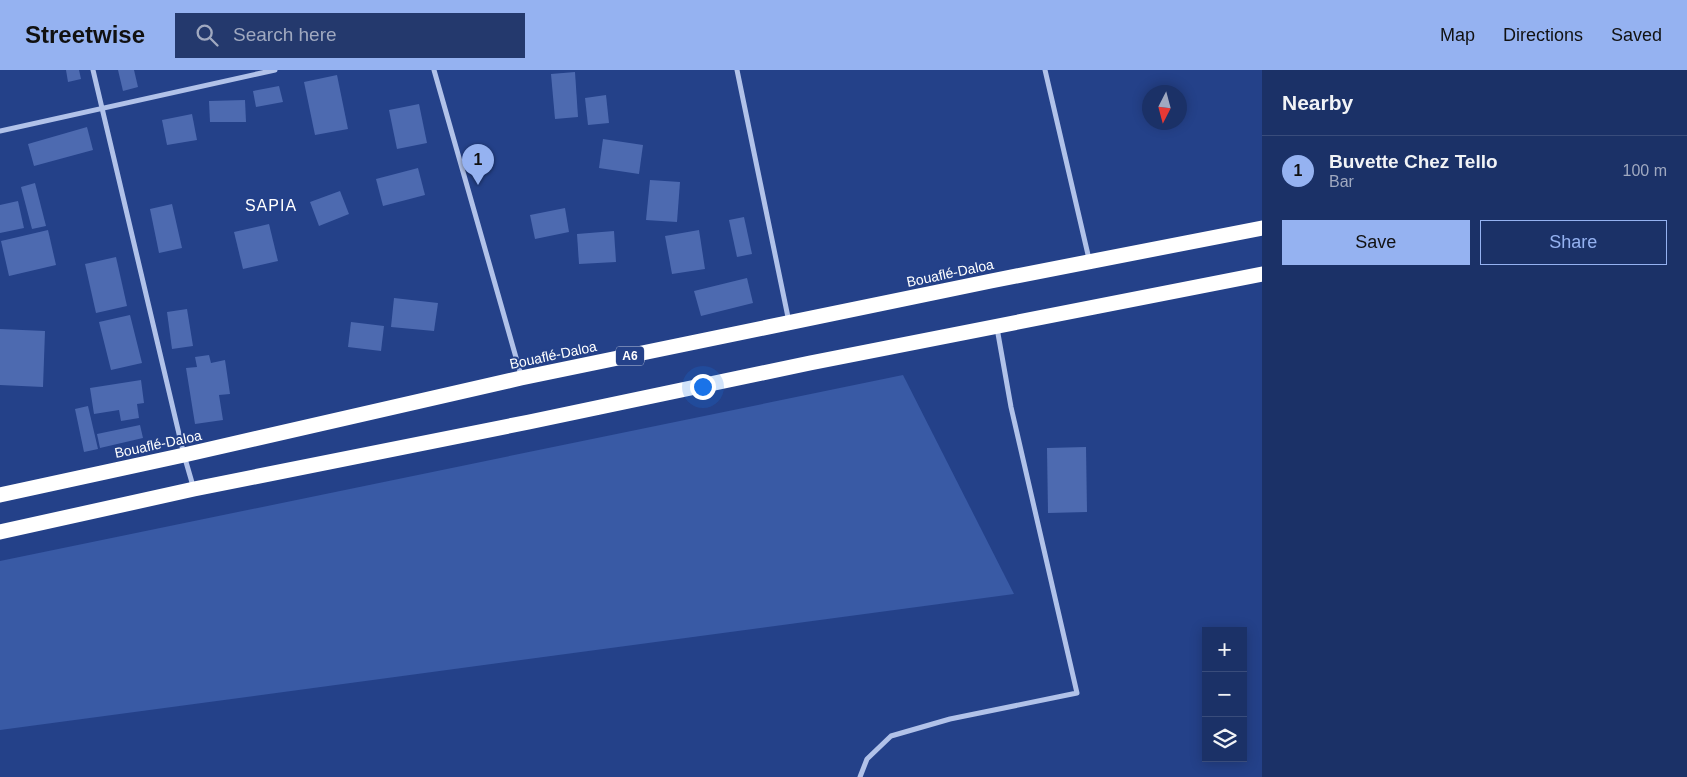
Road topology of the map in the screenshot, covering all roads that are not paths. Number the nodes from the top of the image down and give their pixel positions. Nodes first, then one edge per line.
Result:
1 (93, 70) edge
2 (275, 70) edge
3 (434, 70) edge
4 (737, 70) edge
5 (1045, 70) edge
6 (102, 108) junction
7 (0, 131) edge
8 (1262, 228) edge
9 (1090, 261) junction
10 (1262, 274) edge
11 (789, 322) junction
12 (996, 326) junction
13 (521, 378) junction
14 (184, 455) junction
15 (194, 489) junction
16 (0, 495) edge
17 (0, 532) edge
18 (860, 777) edge

1 - 6 street
2 - 6 street
3 - 13 street
4 - 11 street
5 - 9 street
6 - 7 street
6 - 14 street
8 - 9 highway, Bouaflé-Daloa / A6
9 - 11 highway, Bouaflé-Daloa / A6
10 - 12 highway
11 - 13 highway, Bouaflé-Daloa / A6
12 - 15 highway
12 - 18 street
13 - 14 highway, Bouaflé-Daloa / A6
14 - 15 street
14 - 16 highway, Bouaflé-Daloa / A6
15 - 17 highway

